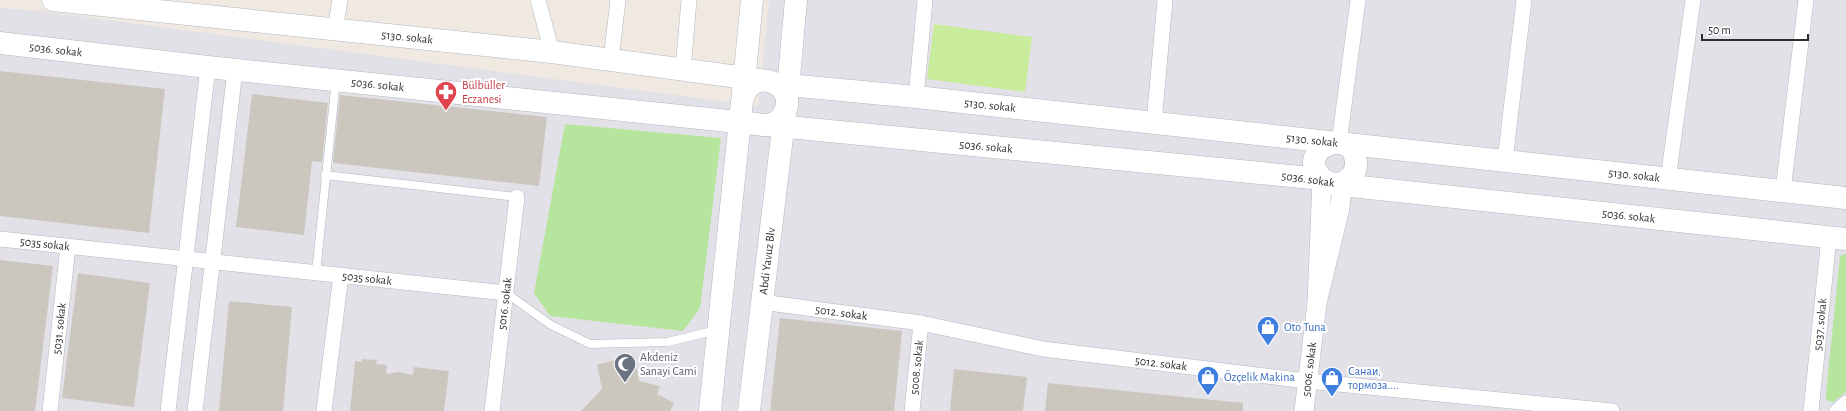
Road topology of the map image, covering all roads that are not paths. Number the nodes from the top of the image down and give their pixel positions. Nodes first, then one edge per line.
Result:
1 (53, 0) edge
2 (340, 0) edge
3 (538, 0) edge
4 (618, 0) edge
5 (689, 0) edge
6 (752, 0) edge
7 (796, 0) edge
8 (925, 0) edge
9 (1165, 0) edge
10 (1358, 0) edge
11 (1524, 0) edge
12 (1693, 0) edge
13 (1806, 0) edge
14 (335, 30) junction
15 (0, 43) edge
16 (552, 52) junction
17 (611, 60) junction
18 (208, 67) junction
19 (235, 70) junction
20 (683, 70) junction
21 (336, 80) junction
22 (916, 97) junction
23 (765, 103) junction
24 (1154, 123) junction
25 (1339, 143) junction
26 (1505, 161) junction
27 (325, 175) junction
28 (1668, 179) junction
29 (1332, 181) junction
30 (1783, 191) junction
31 (517, 197) joint
32 (1846, 198) edge
33 (1838, 238) edge
34 (0, 239) edge
35 (68, 246) junction
36 (186, 259) junction
37 (213, 262) junction
38 (316, 273) junction
39 (341, 275) junction
40 (506, 293) junction
41 (761, 302) junction
42 (921, 323) junction
43 (719, 330) junction
44 (1307, 381) junction
45 (1846, 402) edge
46 (1486, 404) edge
47 (50, 411) edge
48 (168, 411) edge
49 (195, 411) edge
50 (324, 411) edge
51 (492, 411) edge
52 (710, 411) edge
53 (749, 411) edge
54 (912, 411) edge
55 (1304, 411) edge
56 (1612, 411) edge
57 (1811, 411) edge
58 (1837, 411) edge

1 - 14 main road, 5130. sokak
2 - 14 street
3 - 16 street
4 - 17 street
5 - 20 street
6 - 23 main road
7 - 23 main road
8 - 22 street
9 - 24 street
10 - 25 street
11 - 26 street
12 - 28 street
13 - 30 street
14 - 16 main road, 5130. sokak
15 - 18 main road, 5036. sokak
16 - 17 main road, 5130. sokak
17 - 20 main road, 5130. sokak
18 - 19 main road, 5036. sokak
18 - 36 street
19 - 21 main road, 5036. sokak
19 - 37 street
20 - 23 main road, 5130. sokak
21 - 23 main road, 5036. sokak
21 - 27 lane
22 - 23 main road, 5130. sokak
22 - 24 main road, 5130. sokak
23 - 29 main road, 5036. sokak
23 - 41 main road, Abdi Yavuz Blv
23 - 43 main road
24 - 25 main road, 5130. sokak
25 - 26 main road, 5130. sokak
25 - 29 main road
25 - 29 main road
26 - 28 main road, 5130. sokak
27 - 31 lane
27 - 38 lane
28 - 30 main road, 5130. sokak
29 - 33 main road, 5036. sokak
29 - 44 street, 5006. sokak
30 - 32 main road, 5130. sokak
31 - 40 street, 5016. sokak
33 - 57 street, 5037. sokak
34 - 35 street, 5035 sokak
35 - 36 street, 5035 sokak
35 - 47 street, 5031. sokak
36 - 37 street, 5035 sokak
36 - 48 street
37 - 38 street, 5035 sokak
37 - 49 street
38 - 39 street, 5035 sokak
39 - 40 street, 5035 sokak
39 - 50 street
40 - 43 lane, 5035 sokak
40 - 51 street, 5016. sokak
41 - 42 street, 5012. sokak
41 - 53 main road, Abdi Yavuz Blv
42 - 44 street, 5012. sokak
42 - 54 street, 5008. sokak
43 - 52 main road
44 - 46 street, 5012. sokak
44 - 55 street, 5006. sokak
45 - 58 street
46 - 56 street, 5012. sokak

